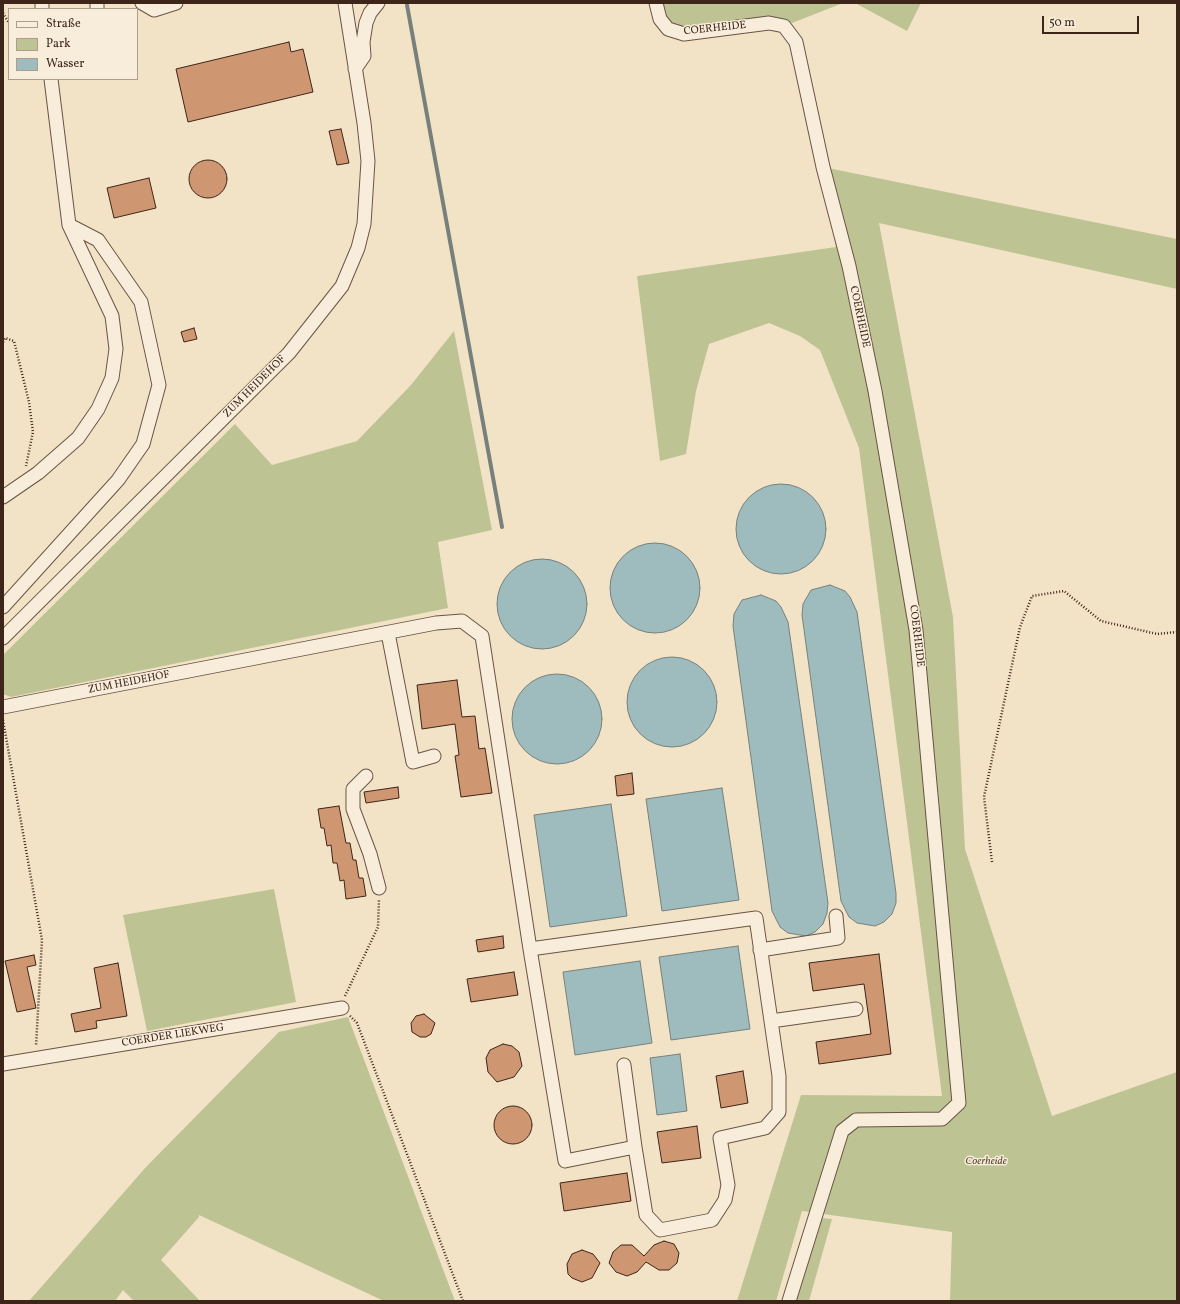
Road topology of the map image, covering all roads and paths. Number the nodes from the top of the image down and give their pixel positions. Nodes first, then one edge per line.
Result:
1 (142, 3) edge
2 (176, 3) edge
3 (345, 3) edge
4 (378, 3) edge
5 (656, 3) edge
6 (355, 69) junction
7 (51, 80) edge
8 (69, 225) junction
9 (3, 342) edge
10 (25, 482) junction
11 (3, 497) edge
12 (3, 607) edge
13 (1177, 632) edge
14 (388, 633) junction
15 (3, 638) edge
16 (3, 707) edge
17 (3, 720) edge
18 (434, 756) dead end
19 (366, 776) dead end
20 (992, 862) dead end
21 (379, 888) joint
22 (836, 916) dead end
23 (530, 949) junction
24 (760, 950) junction
25 (342, 1008) junction
26 (856, 1009) dead end
27 (771, 1021) junction
28 (36, 1058) junction
29 (3, 1064) edge
30 (624, 1065) dead end
31 (635, 1147) junction
32 (463, 1301) edge
33 (789, 1301) edge

1 - 2 street
3 - 6 street, ZUM HEIDEHOF
4 - 6 street
5 - 33 street, COERHEIDE
6 - 15 street, ZUM HEIDEHOF
7 - 8 street
8 - 10 street
8 - 12 street
9 - 10 path
10 - 11 street
13 - 20 path
14 - 16 street, ZUM HEIDEHOF
14 - 18 street
14 - 23 street, ZUM HEIDEHOF
17 - 28 path
19 - 21 street
21 - 25 path
22 - 24 street
23 - 24 street
23 - 31 street, ZUM HEIDEHOF
24 - 27 street
25 - 28 street, COERDER LIEKWEG
25 - 32 path
26 - 27 street
27 - 31 street
28 - 29 street, COERDER LIEKWEG
30 - 31 street

